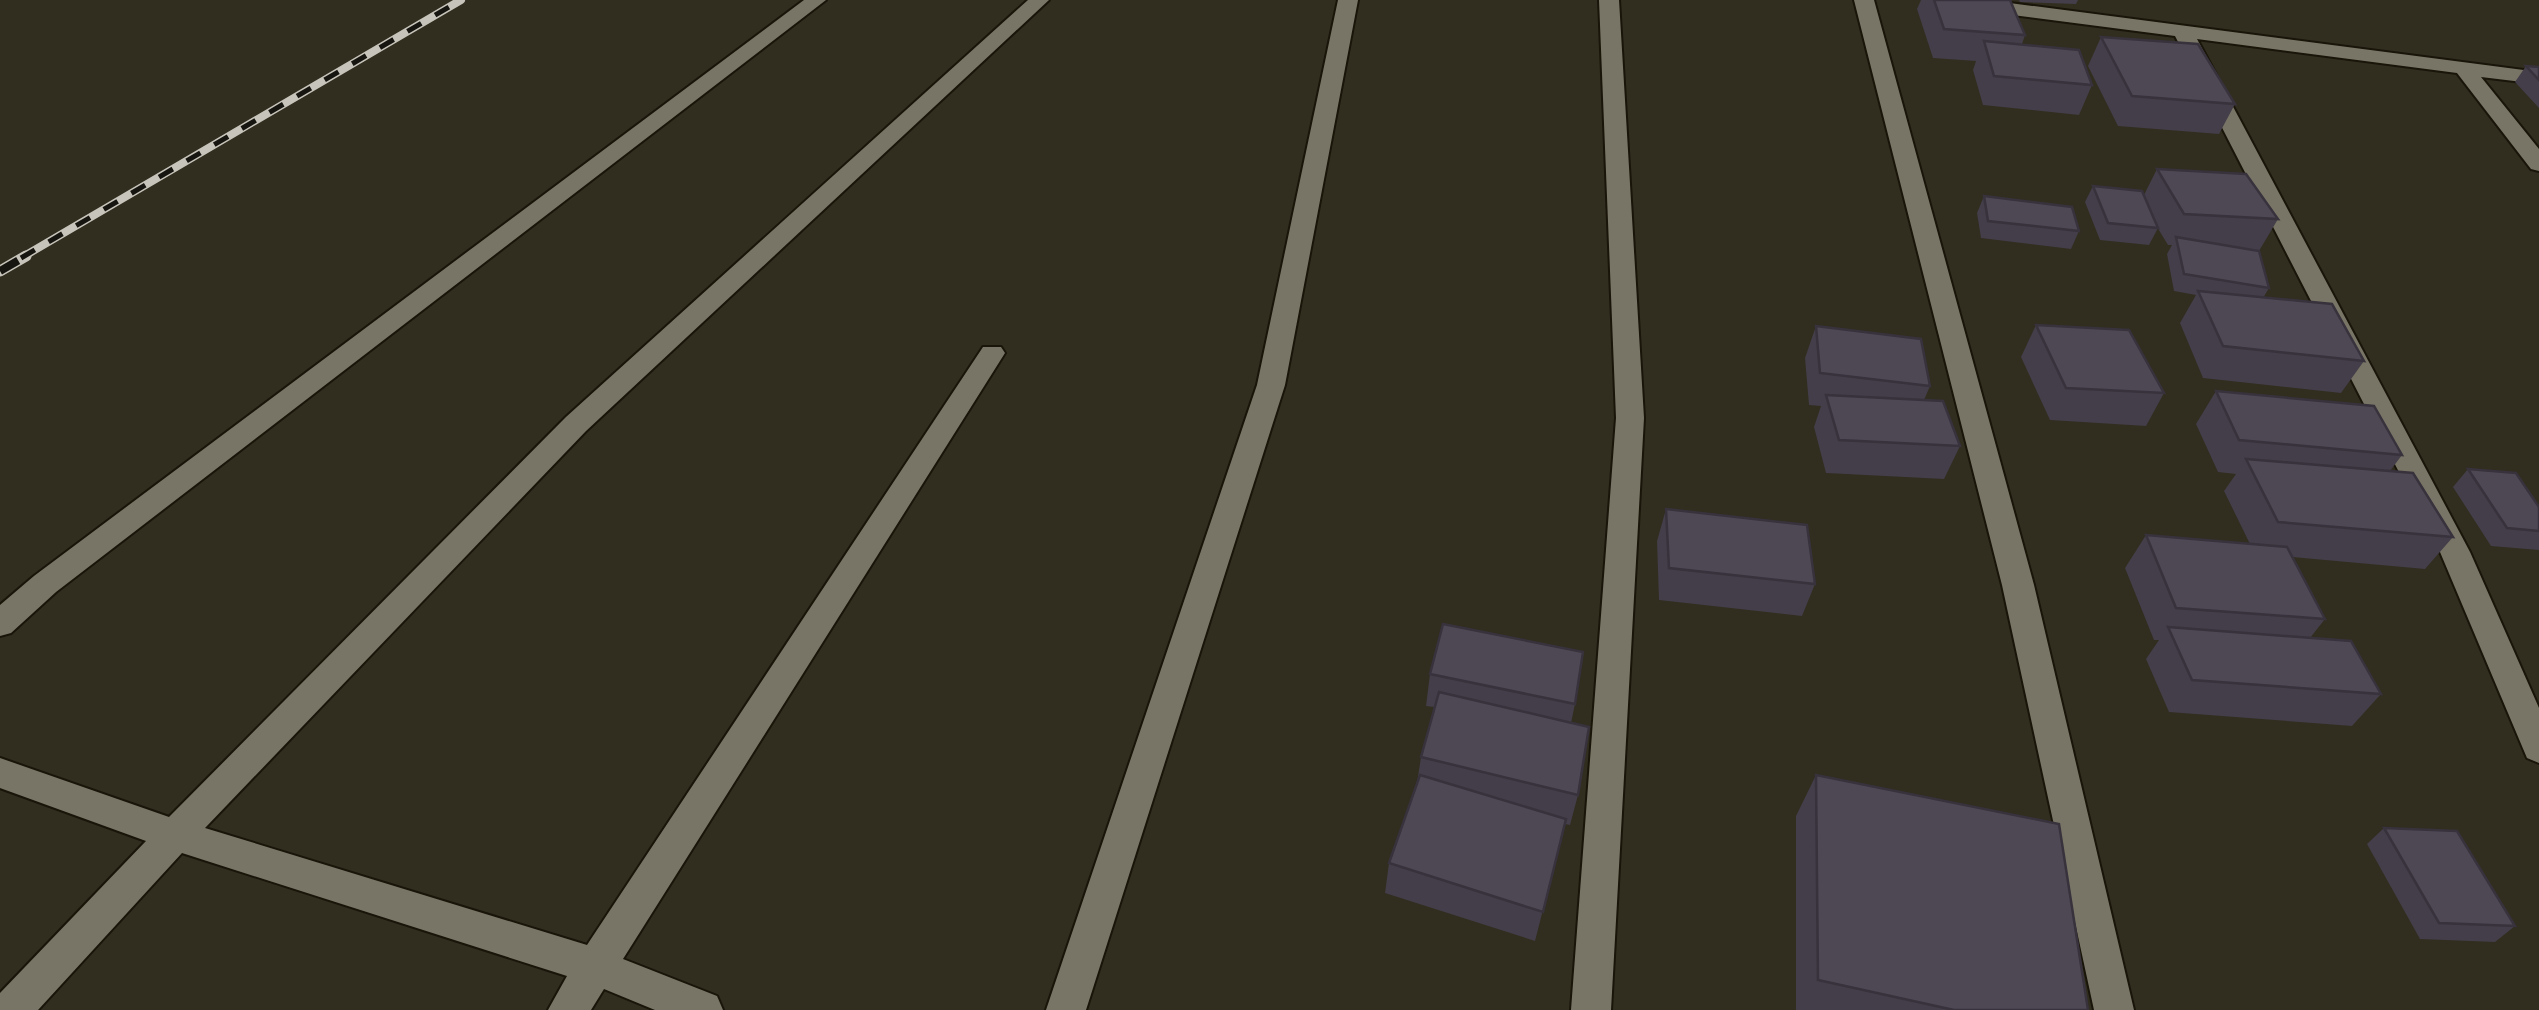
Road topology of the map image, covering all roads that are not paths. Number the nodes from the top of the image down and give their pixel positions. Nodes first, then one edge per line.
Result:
1 (816, 0) edge
2 (1039, 0) edge
3 (1348, 0) edge
4 (1608, 0) edge
5 (1864, 0) edge
6 (1942, 0) edge
7 (2092, 0) edge
8 (2108, 22) junction
9 (2183, 32) junction
10 (2464, 69) junction
11 (2539, 78) edge
12 (2539, 164) edge
13 (992, 353) dead end
14 (0, 624) edge
15 (2539, 748) edge
16 (0, 773) edge
17 (175, 835) junction
18 (597, 967) junction
19 (11, 1010) edge
20 (568, 1010) edge
21 (703, 1010) edge
22 (1066, 1010) edge
23 (1591, 1010) edge
24 (2114, 1010) edge

1 - 14 street
2 - 17 street
3 - 22 street
4 - 23 street
5 - 24 street
6 - 8 street
7 - 8 street
8 - 9 street
9 - 10 street
9 - 15 street
10 - 11 street
10 - 12 street
13 - 18 street
16 - 17 street
17 - 18 street
17 - 19 street
18 - 20 street
18 - 21 street

